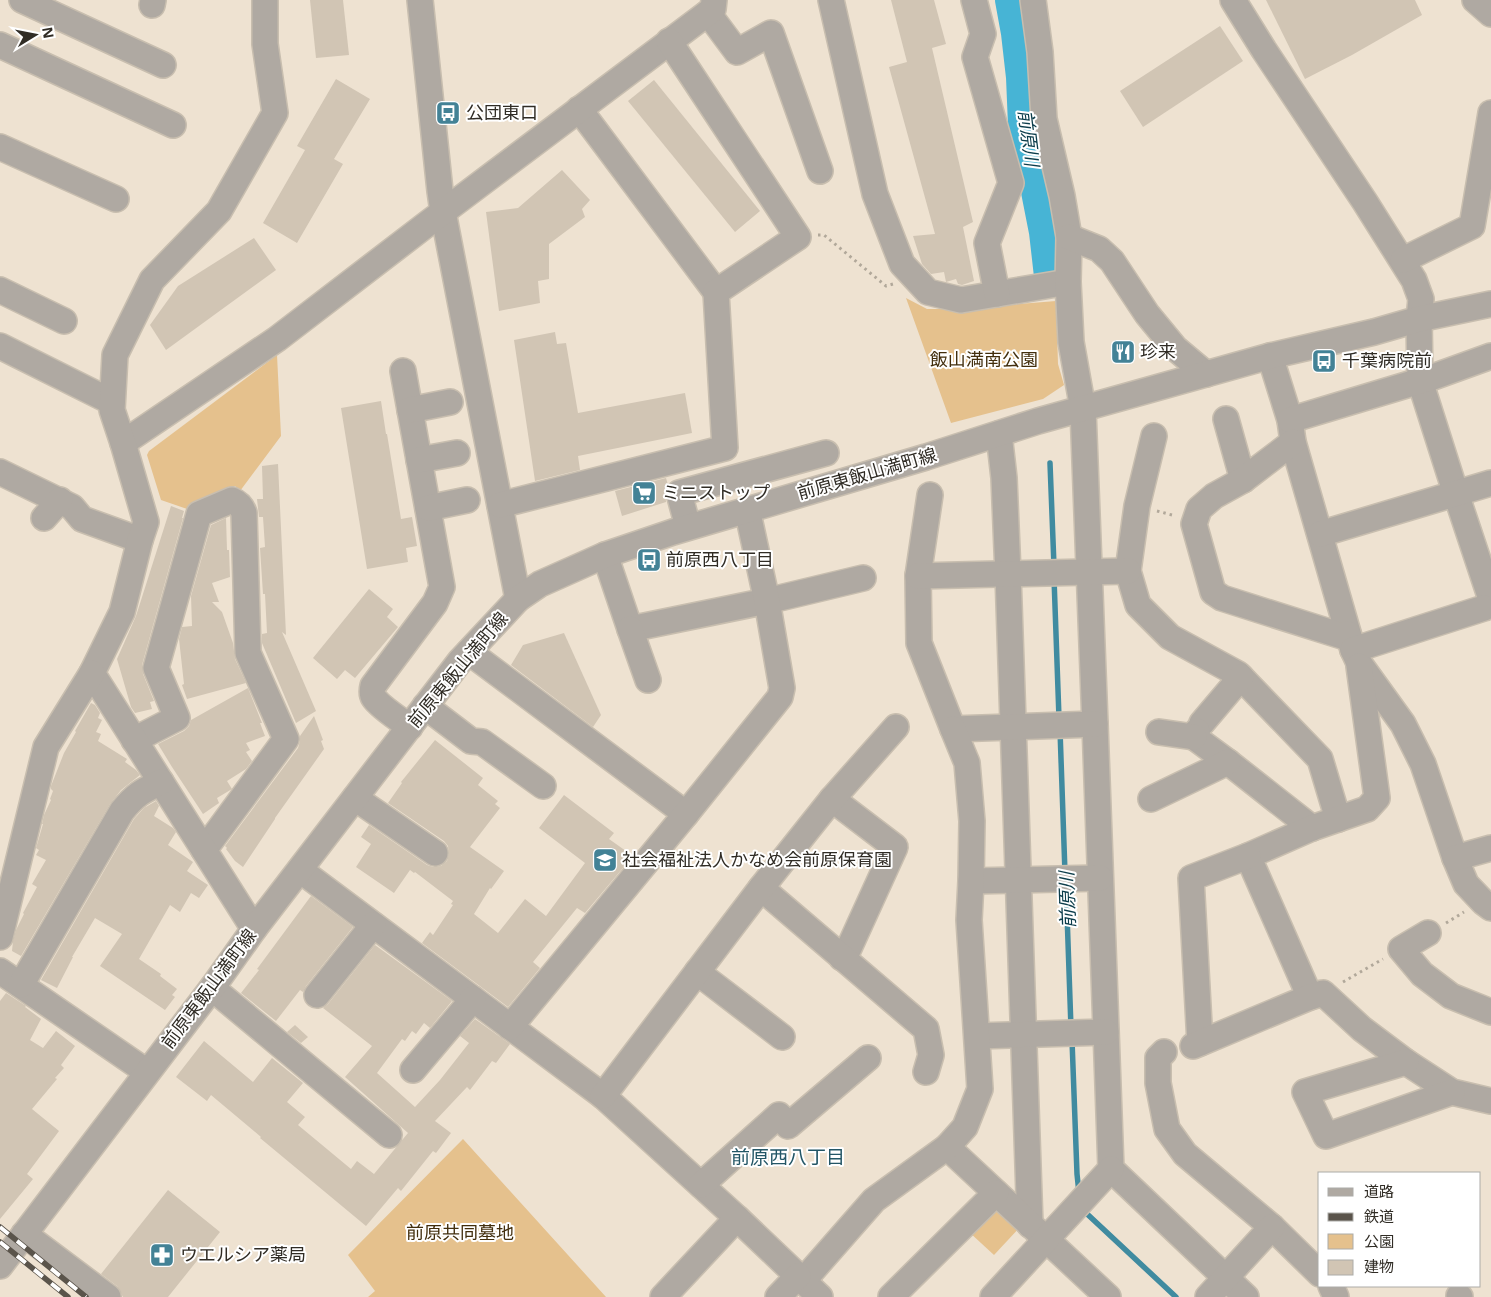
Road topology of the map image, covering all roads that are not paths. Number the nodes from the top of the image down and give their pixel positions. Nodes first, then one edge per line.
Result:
1 (23, 0) edge
2 (265, 0) edge
3 (420, 0) edge
4 (831, 0) edge
5 (974, 0) edge
6 (1033, 0) edge
7 (1233, 0) edge
8 (711, 6) edge
9 (669, 41) junction
10 (0, 45) edge
11 (163, 65) dead end
12 (579, 109) junction
13 (1491, 113) edge
14 (173, 125) dead end
15 (0, 147) edge
16 (820, 171) dead end
17 (116, 200) dead end
18 (1491, 210) edge
19 (444, 212) junction
20 (1472, 226) junction
21 (1069, 237) junction
22 (1403, 260) junction
23 (1068, 282) junction
24 (0, 290) edge
25 (716, 292) junction
26 (997, 294) junction
27 (1491, 304) edge
28 (1419, 319) junction
29 (64, 321) dead end
30 (0, 346) edge
31 (1270, 356) junction
32 (1491, 356) edge
33 (403, 371) dead end
34 (1206, 374) junction
35 (1427, 379) junction
36 (112, 402) junction
37 (450, 402) dead end
38 (1082, 409) junction
39 (410, 410) junction
40 (1226, 419) dead end
41 (1291, 431) junction
42 (999, 434) junction
43 (1154, 436) dead end
44 (123, 443) junction
45 (457, 453) dead end
46 (826, 453) dead end
47 (419, 460) junction
48 (0, 472) edge
49 (1243, 480) junction
50 (1472, 489) edge
51 (930, 495) dead end
52 (467, 500) dead end
53 (500, 505) junction
54 (428, 508) junction
55 (747, 509) junction
56 (688, 527) junction
57 (1320, 534) junction
58 (140, 540) junction
59 (604, 555) junction
60 (1491, 557) edge
61 (1128, 571) junction
62 (1088, 572) junction
63 (1008, 574) junction
64 (918, 576) junction
65 (862, 578) dead end
66 (518, 599) junction
67 (767, 601) junction
68 (1489, 608) edge
69 (630, 630) junction
70 (1353, 649) junction
71 (469, 652) junction
72 (92, 672) junction
73 (1241, 677) junction
74 (648, 680) dead end
75 (425, 706) junction
76 (1095, 724) junction
77 (1013, 726) junction
78 (410, 727) junction
79 (896, 727) dead end
80 (953, 729) junction
81 (1198, 730) junction
82 (1159, 732) dead end
83 (134, 740) junction
84 (1228, 762) junction
85 (161, 782) junction
86 (543, 786) dead end
87 (355, 798) junction
88 (832, 799) junction
89 (1151, 800) dead end
90 (686, 814) junction
91 (1338, 819) junction
92 (1312, 828) junction
93 (1491, 848) edge
94 (204, 850) junction
95 (435, 853) dead end
96 (1248, 856) junction
97 (9, 858) edge
98 (1455, 858) junction
99 (300, 870) junction
100 (1100, 878) junction
101 (971, 880) junction
102 (1019, 880) junction
103 (760, 888) junction
104 (1487, 905) edge
105 (373, 925) junction
106 (254, 929) junction
107 (1428, 933) road end
108 (0, 937) edge
109 (842, 958) junction
110 (0, 971) edge
111 (697, 972) junction
112 (21, 985) junction
113 (212, 988) junction
114 (317, 995) dead end
115 (1316, 995) junction
116 (473, 999) junction
117 (1491, 1012) edge
118 (510, 1027) junction
119 (1106, 1032) junction
120 (1024, 1035) junction
121 (977, 1036) junction
122 (782, 1037) dead end
123 (1164, 1052) dead end
124 (868, 1058) dead end
125 (1406, 1062) junction
126 (414, 1070) dead end
127 (147, 1072) junction
128 (926, 1072) dead end
129 (1452, 1092) junction
130 (603, 1096) junction
131 (1491, 1101) edge
132 (389, 1135) dead end
133 (947, 1147) junction
134 (1110, 1169) junction
135 (701, 1185) junction
136 (996, 1193) junction
137 (738, 1218) junction
138 (1272, 1227) junction
139 (1038, 1232) junction
140 (24, 1234) junction
141 (0, 1266) edge
142 (1318, 1272) edge
143 (1226, 1278) junction
144 (807, 1285) edge
145 (108, 1297) edge
146 (663, 1297) edge
147 (778, 1297) edge
148 (891, 1297) edge
149 (993, 1297) edge
150 (1108, 1297) edge
151 (1208, 1297) edge
152 (1246, 1297) edge

1 - 11 street
2 - 36 street
3 - 19 street
4 - 26 street
5 - 26 street
6 - 21 street
7 - 22 street
8 - 9 street
8 - 16 street
9 - 12 street
9 - 25 street
10 - 14 street
12 - 19 street
12 - 25 street
13 - 20 street
15 - 17 street
18 - 20 street
19 - 44 street
19 - 53 street
20 - 22 street
21 - 23 street
21 - 34 street
22 - 28 street
23 - 26 street
23 - 38 street
24 - 29 street
25 - 53 street
27 - 28 street, 前原東飯山満町線
28 - 31 street, 前原東飯山満町線
28 - 35 street
30 - 36 street
31 - 34 street, 前原東飯山満町線
31 - 41 street
32 - 35 street
33 - 39 street
34 - 38 street, 前原東飯山満町線
35 - 41 street
35 - 50 street
36 - 44 street
37 - 39 street
38 - 42 street, 前原東飯山満町線
38 - 62 street
39 - 47 street
40 - 49 street
41 - 49 street
41 - 57 street
42 - 55 street, 前原東飯山満町線
42 - 63 street
43 - 61 street
44 - 58 street
45 - 47 street
46 - 56 street
47 - 54 street
48 - 58 street
49 - 70 street
50 - 57 street
50 - 60 street
50 - 68 street
51 - 64 street
52 - 54 street
53 - 66 street
54 - 78 street
55 - 56 street, 前原東飯山満町線
55 - 67 street
56 - 59 street, 前原東飯山満町線
57 - 70 street
58 - 72 street
59 - 66 street, 前原東飯山満町線
59 - 69 street
61 - 62 street
61 - 73 street
62 - 63 street
62 - 76 street
63 - 64 street
63 - 77 street
64 - 80 street
65 - 67 street
66 - 71 street, 前原東飯山満町線
67 - 69 street
67 - 90 street
68 - 70 street
69 - 74 street
70 - 91 street
70 - 98 street
71 - 75 street, 前原東飯山満町線
71 - 90 street
72 - 83 street
72 - 97 street
73 - 81 street
73 - 91 street
75 - 78 street, 前原東飯山満町線
75 - 86 street
76 - 77 street
76 - 100 street
77 - 80 street
77 - 102 street
78 - 87 street, 前原東飯山満町線
79 - 88 street
80 - 101 street
81 - 82 street
81 - 84 street
83 - 85 street
83 - 94 street
84 - 89 street
84 - 92 street
85 - 94 street
85 - 112 street
87 - 95 street
87 - 99 street, 前原東飯山満町線
88 - 103 street
88 - 109 street
90 - 118 street
91 - 92 street
92 - 96 street
93 - 98 street
94 - 106 street
96 - 115 street
96 - 115 street
97 - 108 street
98 - 104 street
99 - 105 street
99 - 106 street, 前原東飯山満町線
100 - 102 street
100 - 119 street
101 - 102 street
101 - 121 street
102 - 120 street
103 - 109 street
103 - 111 street
105 - 114 street
105 - 116 street
106 - 113 street, 前原東飯山満町線
107 - 117 street
109 - 128 street
110 - 112 street
111 - 122 street
111 - 130 street
112 - 127 street
113 - 127 street, 前原東飯山満町線
113 - 132 street
115 - 125 street
116 - 118 street
116 - 126 street
118 - 130 street
119 - 120 street
119 - 134 street
120 - 121 street
120 - 139 street
121 - 133 street
123 - 138 street
124 - 135 street
125 - 129 street
125 - 129 street
127 - 140 street, 前原東飯山満町線
129 - 131 street
130 - 135 street
133 - 136 street
133 - 144 street
134 - 139 street
134 - 143 street
135 - 137 street
136 - 139 street
136 - 148 street
137 - 144 street
137 - 146 street
138 - 142 street
138 - 143 street
139 - 149 street
139 - 150 street
140 - 141 street, 前原東飯山満町線
140 - 145 street
143 - 151 street
143 - 152 street
144 - 147 street

